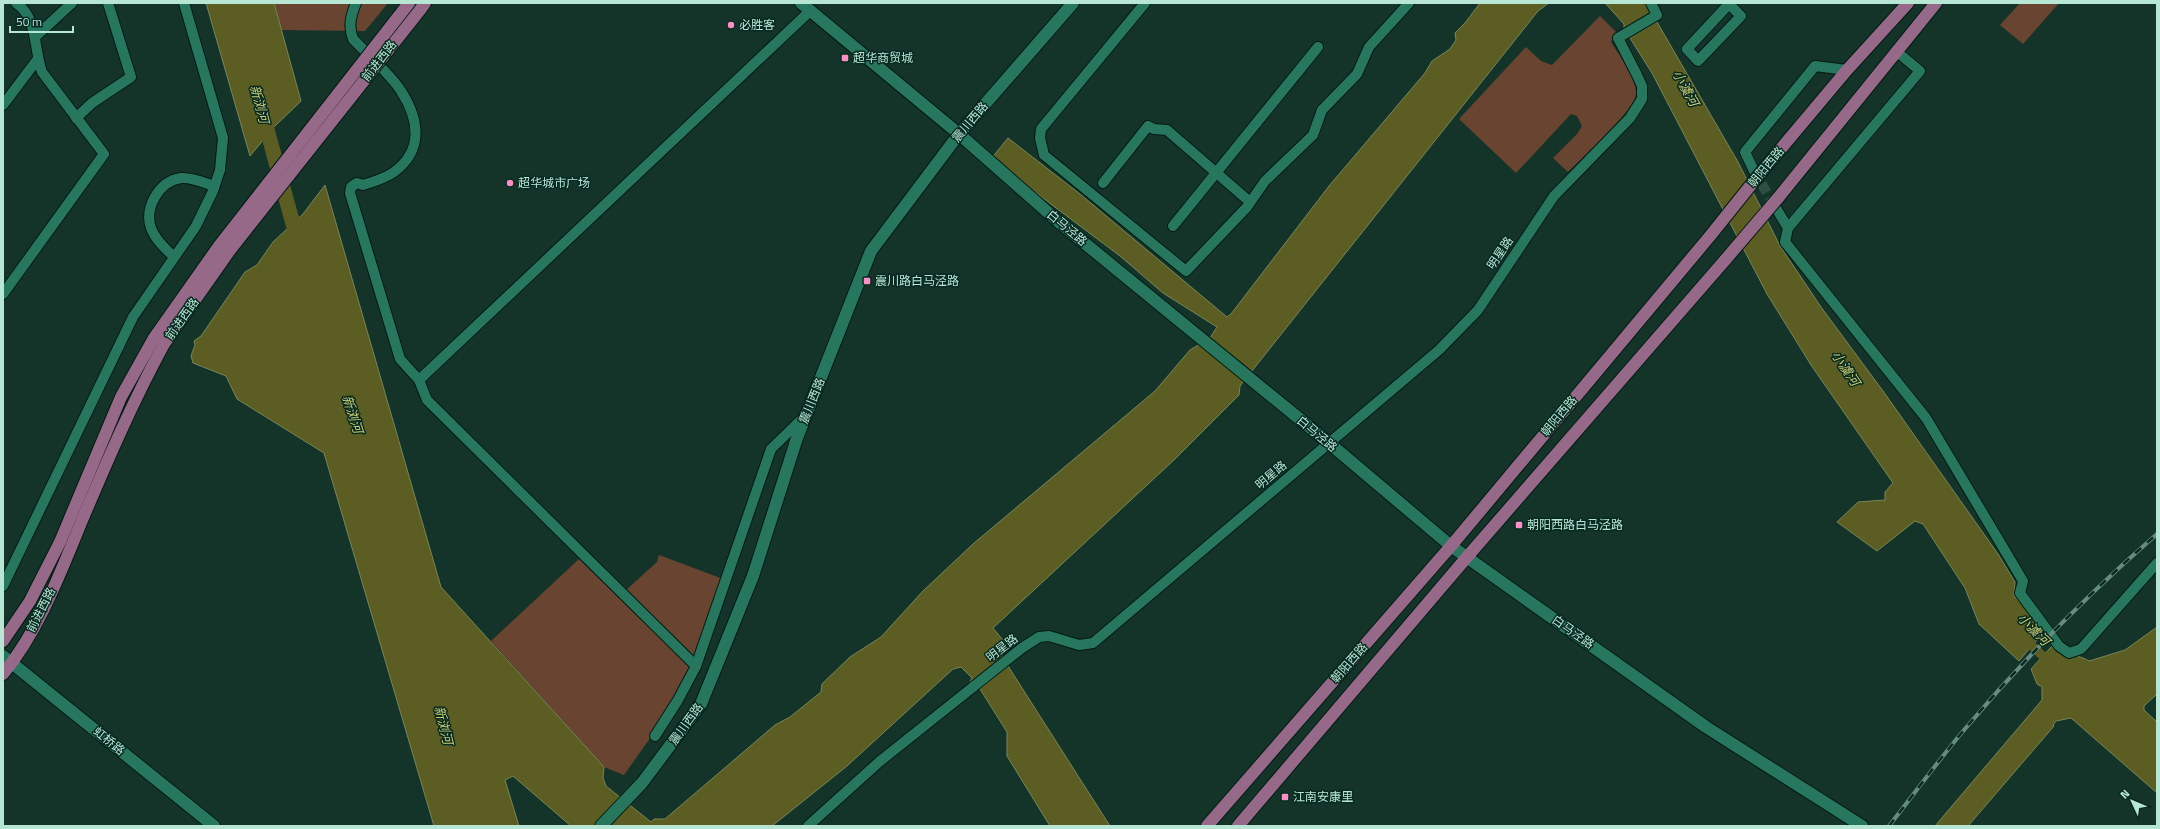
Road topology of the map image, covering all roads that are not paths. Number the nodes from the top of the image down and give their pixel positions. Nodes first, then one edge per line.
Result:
1 (16, 3) edge
2 (72, 3) edge
3 (108, 3) edge
4 (184, 3) edge
5 (356, 3) edge
6 (409, 3) edge
7 (1073, 3) edge
8 (1144, 3) edge
9 (1409, 3) edge
10 (1651, 3) edge
11 (1728, 3) edge
12 (1908, 3) edge
13 (1936, 3) edge
14 (423, 6) edge
15 (806, 7) edge
16 (35, 38) junction
17 (1318, 47) dead end
18 (1896, 51) junction
19 (37, 60) junction
20 (1847, 70) junction
21 (3, 105) edge
22 (76, 118) junction
23 (959, 134) junction
24 (1758, 171) junction
25 (1216, 173) junction
26 (1103, 183) dead end
27 (214, 186) junction
28 (1250, 202) junction
29 (1777, 203) junction
30 (1173, 226) dead end
31 (1788, 228) junction
32 (174, 257) junction
33 (3, 294) edge
34 (159, 341) junction
35 (419, 380) junction
36 (806, 416) junction
37 (1329, 443) junction
38 (1451, 546) junction
39 (1466, 557) junction
40 (2157, 563) edge
41 (3, 586) edge
42 (3, 641) edge
43 (7, 659) edge
44 (696, 666) junction
45 (3, 674) edge
46 (654, 736) dead end
47 (214, 826) edge
48 (601, 826) edge
49 (808, 826) edge
50 (1206, 826) edge
51 (1238, 826) edge
52 (1862, 826) edge

1 - 16 street
2 - 16 street
3 - 22 street
4 - 27 street
5 - 35 street
6 - 34 main road, 前进西路, bridge
7 - 23 main road, 震川西路
8 - 28 street
9 - 28 street
10 - 37 street, 明星路
11 - 11 street
12 - 20 main road, 朝阳西路
13 - 18 main road, 朝阳西路
14 - 34 main road, 前进西路, bridge
15 - 23 main road, 白马泾路
15 - 35 street
16 - 19 street
17 - 25 street
18 - 29 main road, 朝阳西路
18 - 31 street
19 - 21 street
19 - 22 street
20 - 24 main road, 朝阳西路
20 - 24 street
22 - 33 street
23 - 36 main road, 震川西路
23 - 37 main road, 白马泾路
24 - 38 main road, 朝阳西路, bridge
25 - 26 street
25 - 28 street
25 - 30 street
27 - 32 street
27 - 32 street
29 - 31 street
29 - 39 main road, 朝阳西路, bridge
31 - 40 street
32 - 41 street
34 - 42 main road, 前进西路
34 - 43 main road, 前进西路
35 - 44 street
36 - 44 street
36 - 48 main road, 震川西路
37 - 38 main road, 白马泾路
37 - 49 street, 明星路
38 - 39 main road, 白马泾路
38 - 50 main road, 朝阳西路
39 - 51 main road, 朝阳西路
39 - 52 main road, 白马泾路
43 - 45 main road, 前进西路
43 - 47 main road, 虹桥路
44 - 46 street

